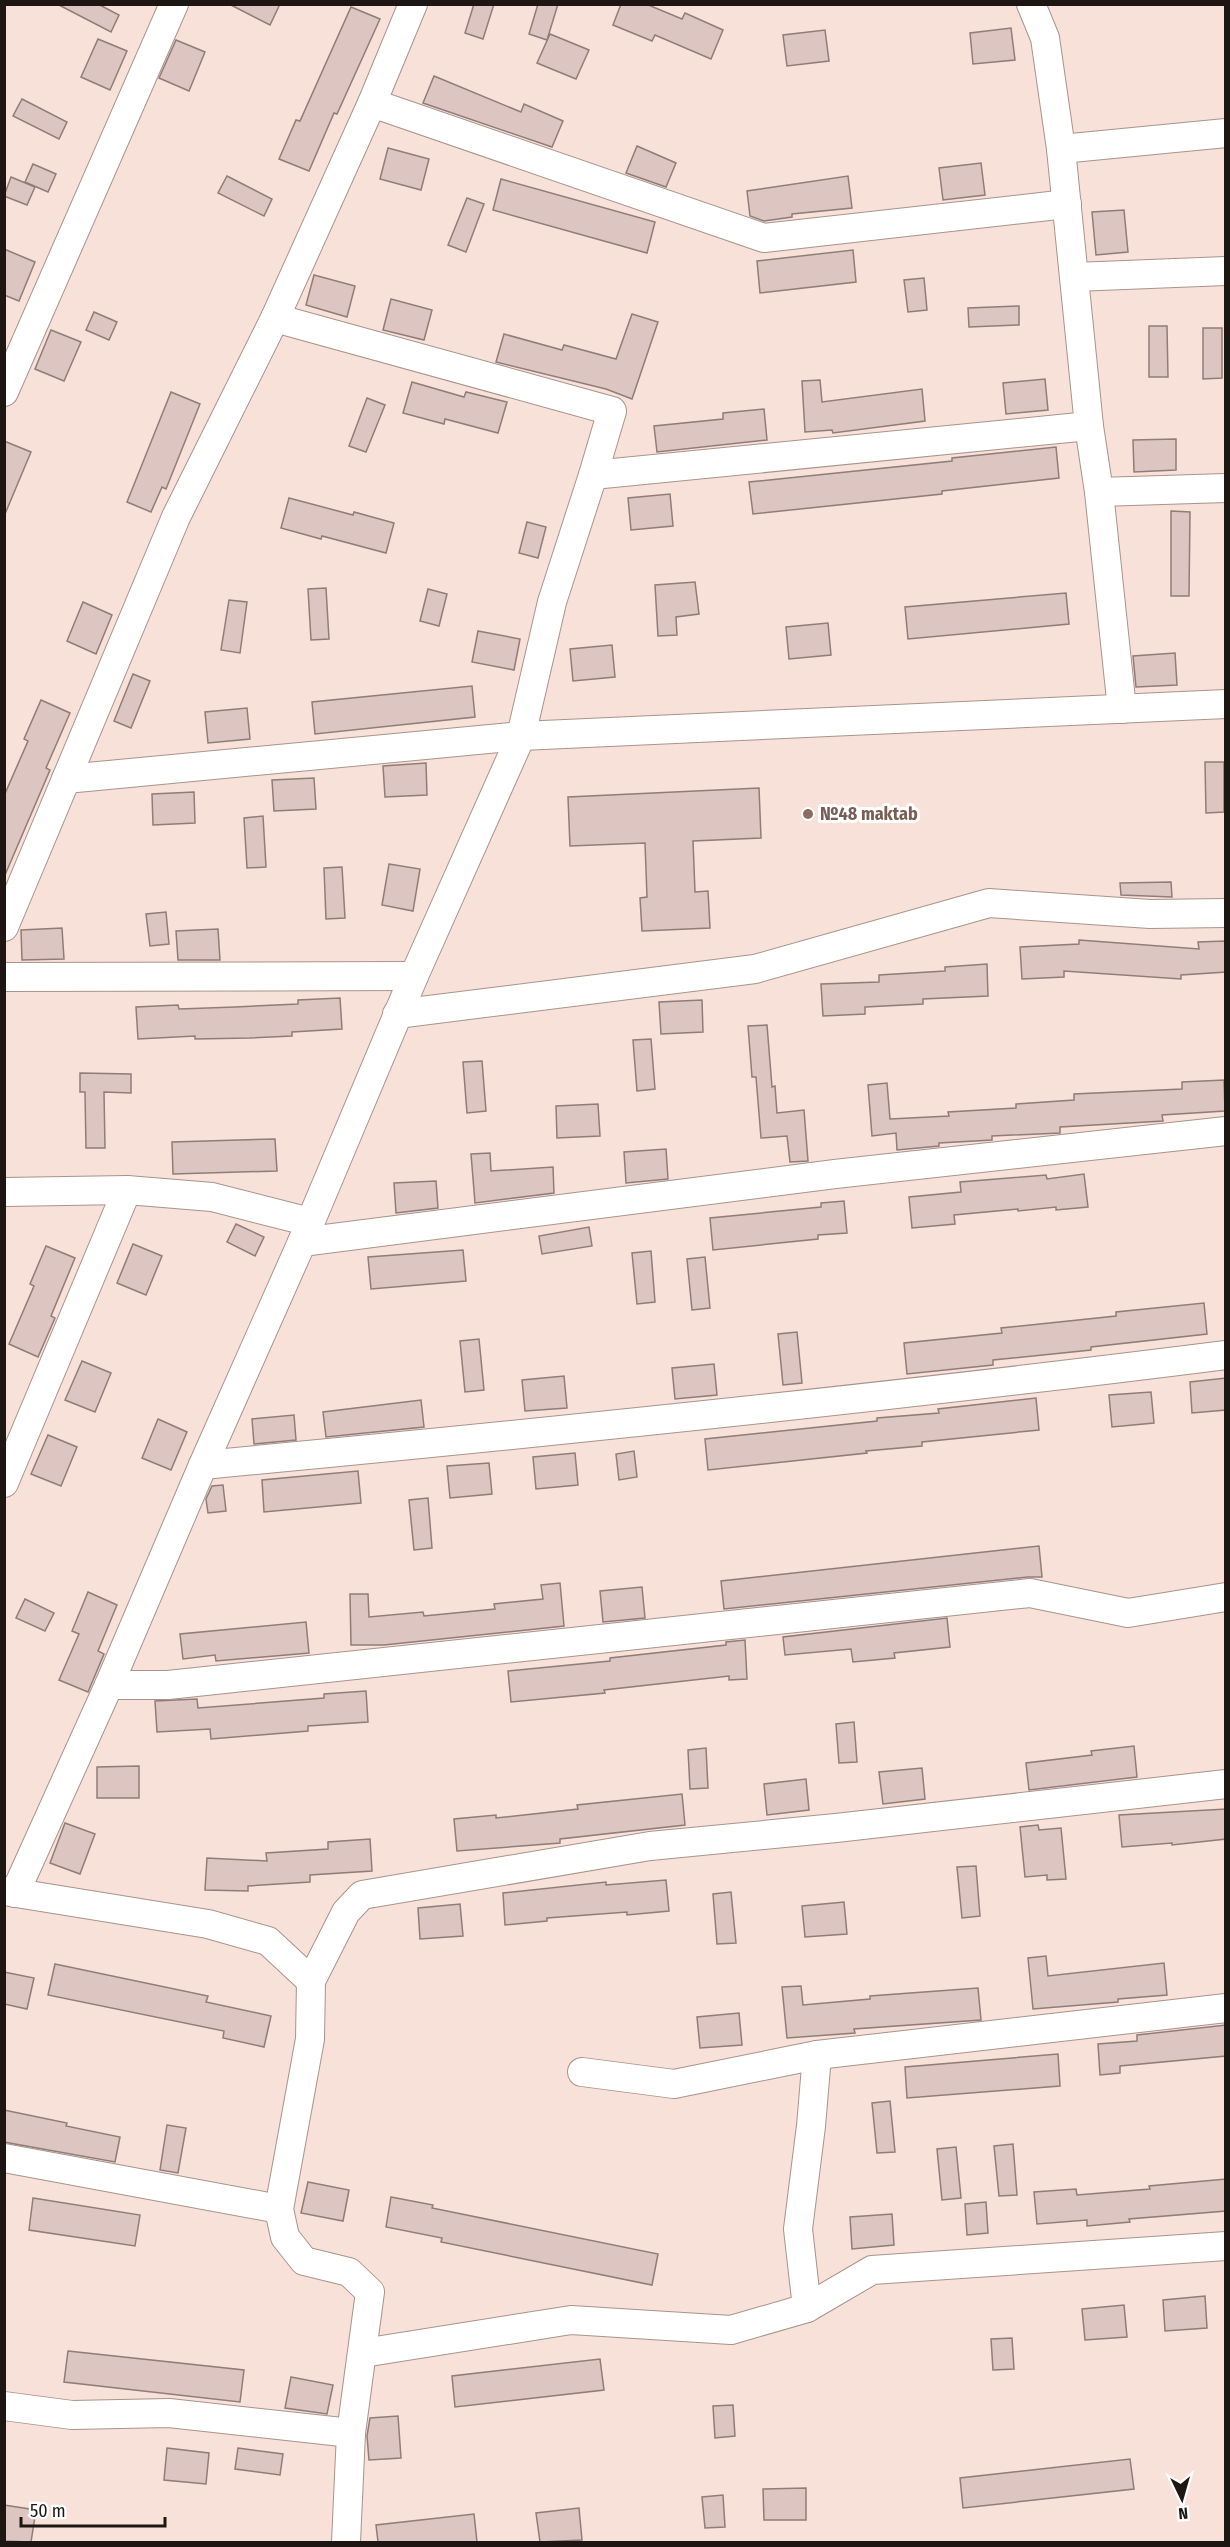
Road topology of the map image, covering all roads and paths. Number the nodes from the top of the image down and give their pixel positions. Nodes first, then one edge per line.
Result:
1 (174, 4) edge
2 (413, 4) edge
3 (1031, 4) edge
4 (372, 103) junction
5 (1226, 133) edge
6 (1061, 149) junction
7 (1067, 204) junction
8 (1226, 271) edge
9 (1074, 277) junction
10 (275, 318) junction
11 (4, 392) edge
12 (1089, 426) junction
13 (593, 476) junction
14 (1226, 488) edge
15 (1099, 492) junction
16 (1226, 704) edge
17 (1122, 708) junction
18 (521, 736) junction
19 (66, 779) junction
20 (1226, 913) edge
21 (4, 927) edge
22 (414, 976) junction
23 (4, 977) edge
24 (397, 1014) junction
25 (1226, 1131) edge
26 (127, 1190) junction
27 (4, 1192) edge
28 (306, 1232) junction
29 (1226, 1354) edge
30 (203, 1465) junction
31 (4, 1483) edge
32 (1226, 1597) edge
33 (109, 1684) junction
34 (1226, 1784) edge
35 (10, 1892) edge
36 (311, 1981) junction
37 (1226, 2008) edge
38 (817, 2055) junction
39 (582, 2072) dead end
40 (4, 2158) edge
41 (279, 2209) junction
42 (1226, 2246) edge
43 (807, 2308) junction
44 (363, 2353) junction
45 (4, 2406) edge
46 (351, 2433) junction
47 (346, 2542) edge

1 - 11 street
2 - 4 street
3 - 6 street
4 - 7 street
4 - 10 street
5 - 6 street
6 - 7 street
7 - 9 street
8 - 9 street
9 - 12 street
10 - 13 street
10 - 19 street
12 - 13 street
12 - 15 street
13 - 18 street
14 - 15 street
15 - 17 street
16 - 17 street
17 - 18 street
18 - 19 street
18 - 22 street
19 - 21 street
20 - 24 street
22 - 23 street
22 - 24 street
24 - 28 street
25 - 28 street
26 - 27 street
26 - 28 street
26 - 31 street
28 - 30 street
29 - 30 street
30 - 33 street
32 - 33 street
33 - 35 street
34 - 36 street
35 - 36 street
36 - 41 street
37 - 38 street
38 - 39 street
38 - 43 street
40 - 41 street
41 - 44 street
42 - 43 street
43 - 44 street
44 - 46 street
45 - 46 street
46 - 47 street

